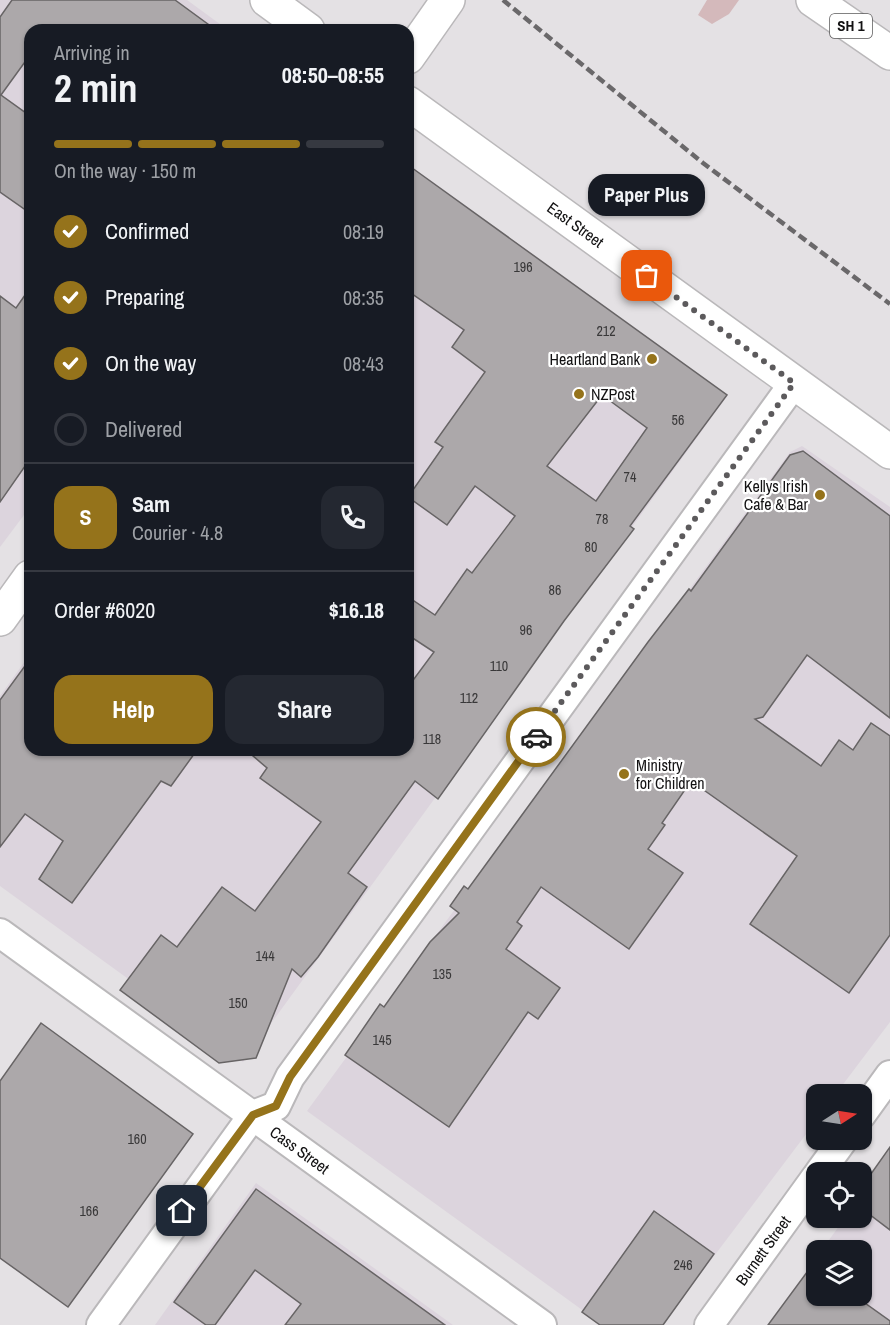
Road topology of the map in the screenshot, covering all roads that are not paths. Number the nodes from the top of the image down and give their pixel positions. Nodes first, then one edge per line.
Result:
1 (267, 0) edge
2 (448, 0) edge
3 (813, 0) edge
4 (300, 24) edge
5 (414, 48) edge
6 (890, 53) edge
7 (414, 107) edge
8 (794, 383) junction
9 (890, 452) edge
10 (24, 585) edge
11 (0, 619) edge
12 (0, 933) edge
13 (890, 1075) edge
14 (872, 1100) edge
15 (253, 1115) junction
16 (806, 1191) edge
17 (101, 1325) edge
18 (542, 1325) edge
19 (709, 1325) edge

1 - 4 main road
2 - 5 main road
3 - 6 main road, SH 1
7 - 8 main road, East Street
8 - 9 main road, East Street
8 - 15 street
10 - 11 main road
12 - 15 street, Cass Street
13 - 14 street
15 - 17 street
15 - 18 street, Cass Street
16 - 19 street, Burnett Street

